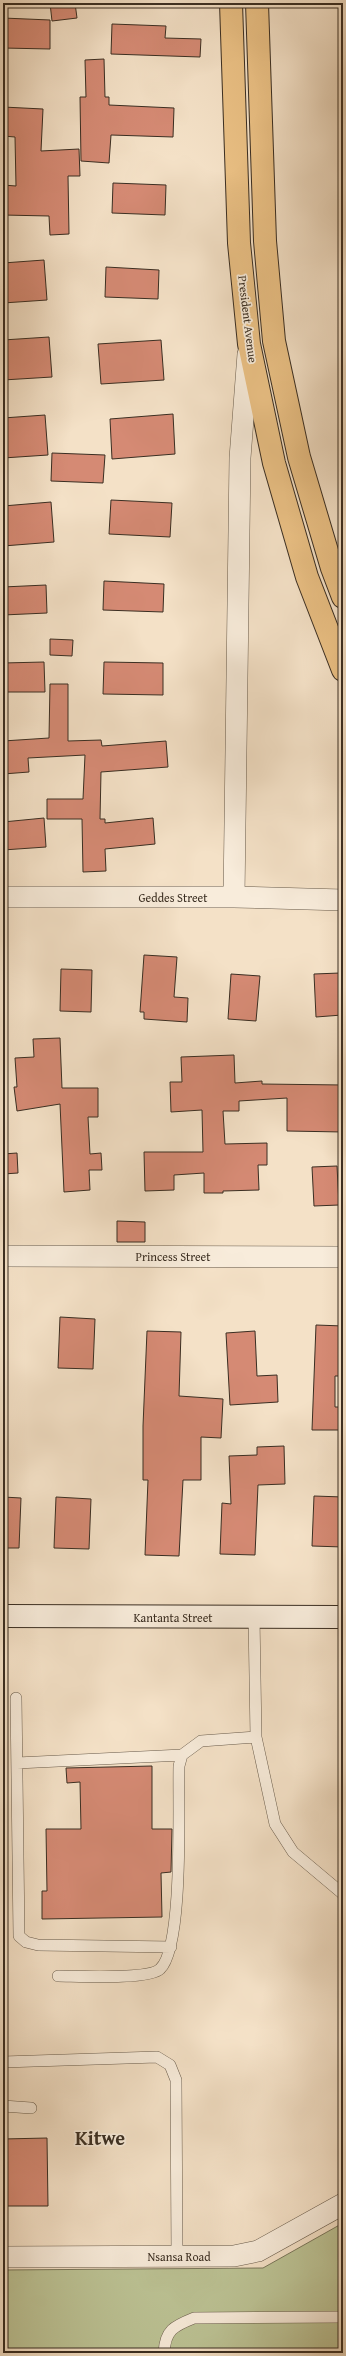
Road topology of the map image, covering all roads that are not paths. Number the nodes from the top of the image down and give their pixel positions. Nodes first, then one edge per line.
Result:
1 (231, 3) edge
2 (257, 3) edge
3 (249, 344) junction
4 (343, 597) edge
5 (343, 670) edge
6 (3, 897) edge
7 (234, 897) junction
8 (343, 900) edge
9 (3, 1256) edge
10 (343, 1257) edge
11 (3, 1616) edge
12 (254, 1617) junction
13 (343, 1617) edge
14 (16, 1698) dead end
15 (256, 1737) junction
16 (182, 1755) junction
17 (17, 1763) junction
18 (343, 1894) edge
19 (171, 1947) junction
20 (58, 1976) dead end
21 (3, 2062) edge
22 (3, 2106) edge
23 (31, 2108) dead end
24 (343, 2204) edge
25 (177, 2256) junction
26 (3, 2257) edge
27 (343, 2317) edge
28 (164, 2353) edge

1 - 3 highway, President Avenue
2 - 4 highway, President Avenue
3 - 5 highway, President Avenue
3 - 7 street
6 - 7 street, Geddes Street
7 - 8 street, Geddes Street
9 - 10 street, Princess Street
11 - 12 street, Kantanta Street
12 - 13 street, Kantanta Street
12 - 15 lane
14 - 17 lane
15 - 16 lane
15 - 18 lane
16 - 17 lane
16 - 19 lane
17 - 19 lane
19 - 20 lane
21 - 25 lane
22 - 23 lane
24 - 25 street, Nsansa Road
25 - 26 street, Nsansa Road
27 - 28 lane

